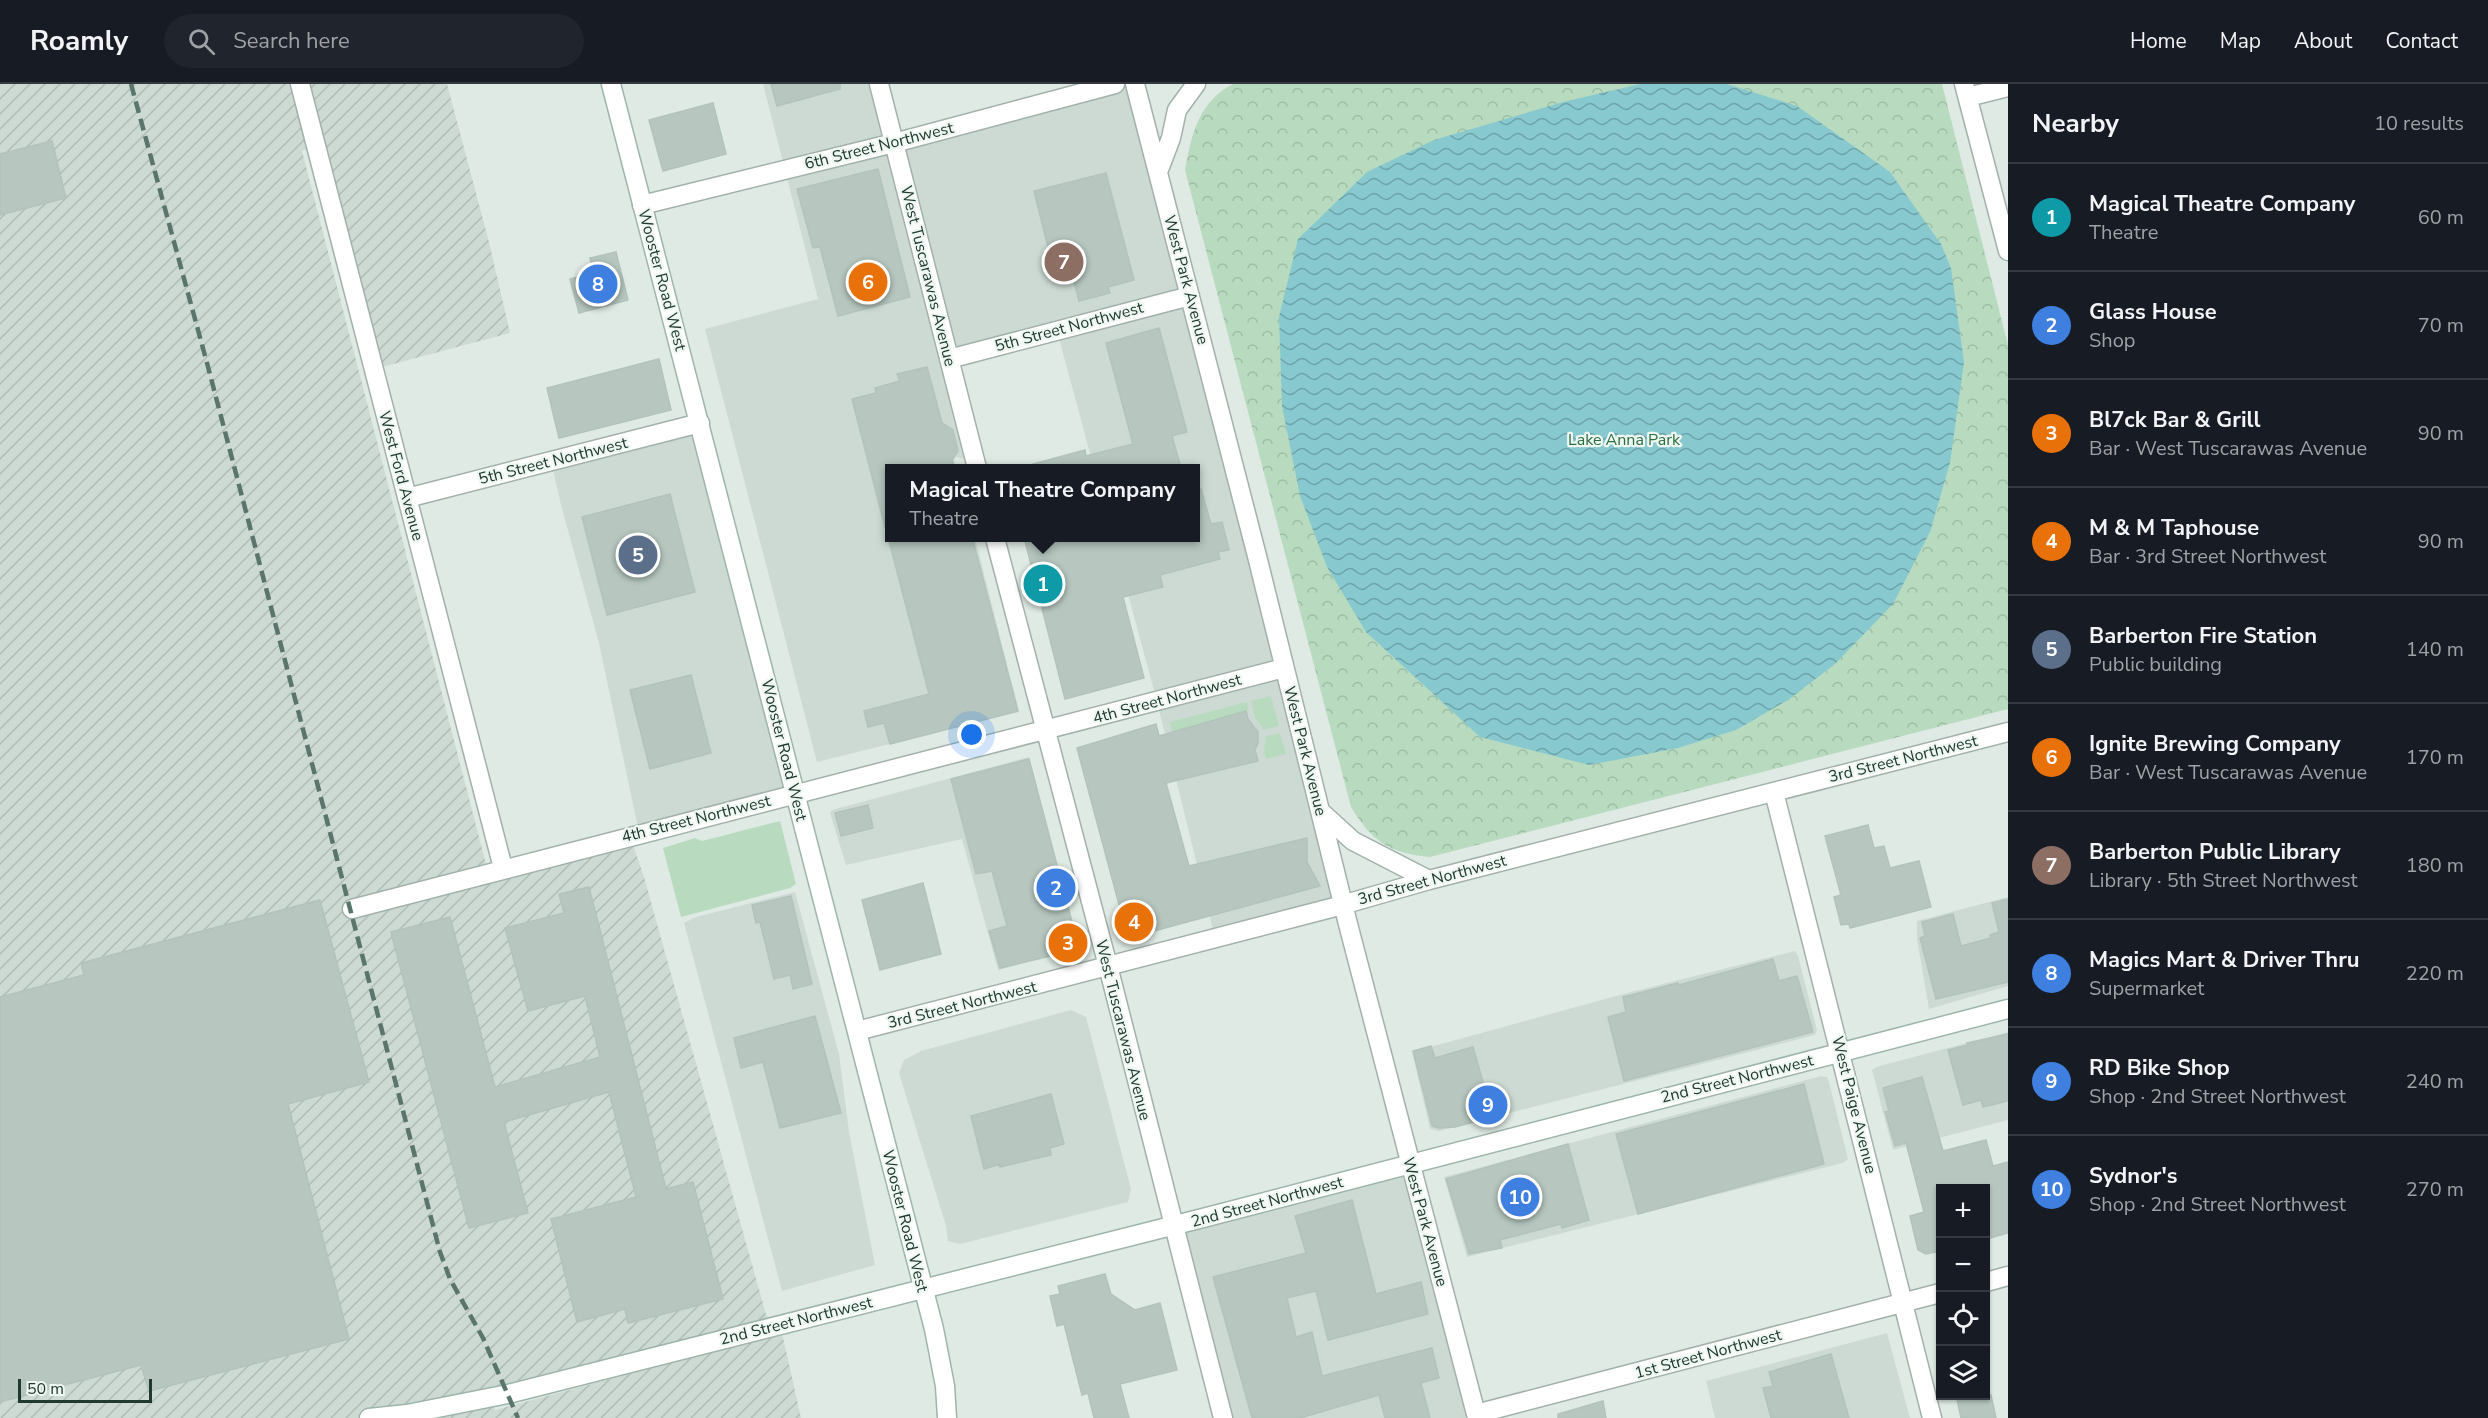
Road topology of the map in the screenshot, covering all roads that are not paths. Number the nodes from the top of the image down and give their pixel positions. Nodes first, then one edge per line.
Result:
1 (300, 84) edge
2 (611, 84) edge
3 (879, 84) edge
4 (1115, 84) edge
5 (1135, 84) edge
6 (1196, 84) edge
7 (2008, 87) edge
8 (1966, 91) edge
9 (894, 143) junction
10 (1158, 172) junction
11 (642, 205) junction
12 (2008, 251) edge
13 (1190, 296) junction
14 (949, 359) junction
15 (700, 423) junction
16 (976, 464) edge
17 (407, 498) junction
18 (996, 542) edge
19 (1284, 668) junction
20 (1045, 731) junction
21 (2008, 732) edge
22 (1774, 792) junction
23 (795, 793) junction
24 (1320, 811) junction
25 (503, 868) junction
26 (1429, 879) junction
27 (1343, 905) junction
28 (352, 909) dead end
29 (1108, 966) junction
30 (2008, 1009) edge
31 (857, 1031) junction
32 (1841, 1053) junction
33 (1410, 1165) junction
34 (1173, 1226) junction
35 (2008, 1276) edge
36 (1990, 1281) edge
37 (923, 1288) junction
38 (1936, 1294) edge
39 (1904, 1303) junction
40 (1477, 1416) edge
41 (369, 1418) edge
42 (947, 1418) edge
43 (1222, 1418) edge
44 (1932, 1418) edge

1 - 17 street, West Ford Avenue
2 - 11 street, Wooster Road West
3 - 9 street, West Tuscarawas Avenue
4 - 9 street, 6th Street Northwest
5 - 10 street, West Park Avenue
6 - 10 street
7 - 8 street
8 - 12 street
9 - 11 street, 6th Street Northwest
9 - 14 street, West Tuscarawas Avenue
10 - 13 street, West Park Avenue
11 - 15 street, Wooster Road West
13 - 14 street, 5th Street Northwest
13 - 19 street, West Park Avenue
14 - 16 street, West Tuscarawas Avenue
15 - 17 street, 5th Street Northwest
15 - 23 street, Wooster Road West
17 - 25 street, West Ford Avenue
18 - 20 street, West Tuscarawas Avenue
19 - 20 street, 4th Street Northwest
19 - 24 street, West Park Avenue
20 - 23 street, 4th Street Northwest
20 - 29 street, West Tuscarawas Avenue
21 - 22 street, 3rd Street Northwest
22 - 26 street, 3rd Street Northwest
22 - 32 street, West Paige Avenue
23 - 25 street, 4th Street Northwest
23 - 31 street, Wooster Road West
24 - 26 street
24 - 27 street, West Park Avenue
25 - 28 street, 4th Street Northwest
26 - 27 street, 3rd Street Northwest
27 - 29 street, 3rd Street Northwest
27 - 33 street, West Park Avenue
29 - 31 street, 3rd Street Northwest
29 - 34 street, West Tuscarawas Avenue
30 - 32 street, 2nd Street Northwest
31 - 37 street, Wooster Road West
32 - 33 street, 2nd Street Northwest
32 - 39 street, West Paige Avenue
33 - 34 street, 2nd Street Northwest
33 - 40 street, West Park Avenue
34 - 37 street, 2nd Street Northwest
34 - 43 street, West Tuscarawas Avenue
35 - 36 street
37 - 41 street, 2nd Street Northwest
37 - 42 street, Wooster Road West
38 - 39 street, 1st Street Northwest
39 - 40 street, 1st Street Northwest
39 - 44 street, West Paige Avenue

